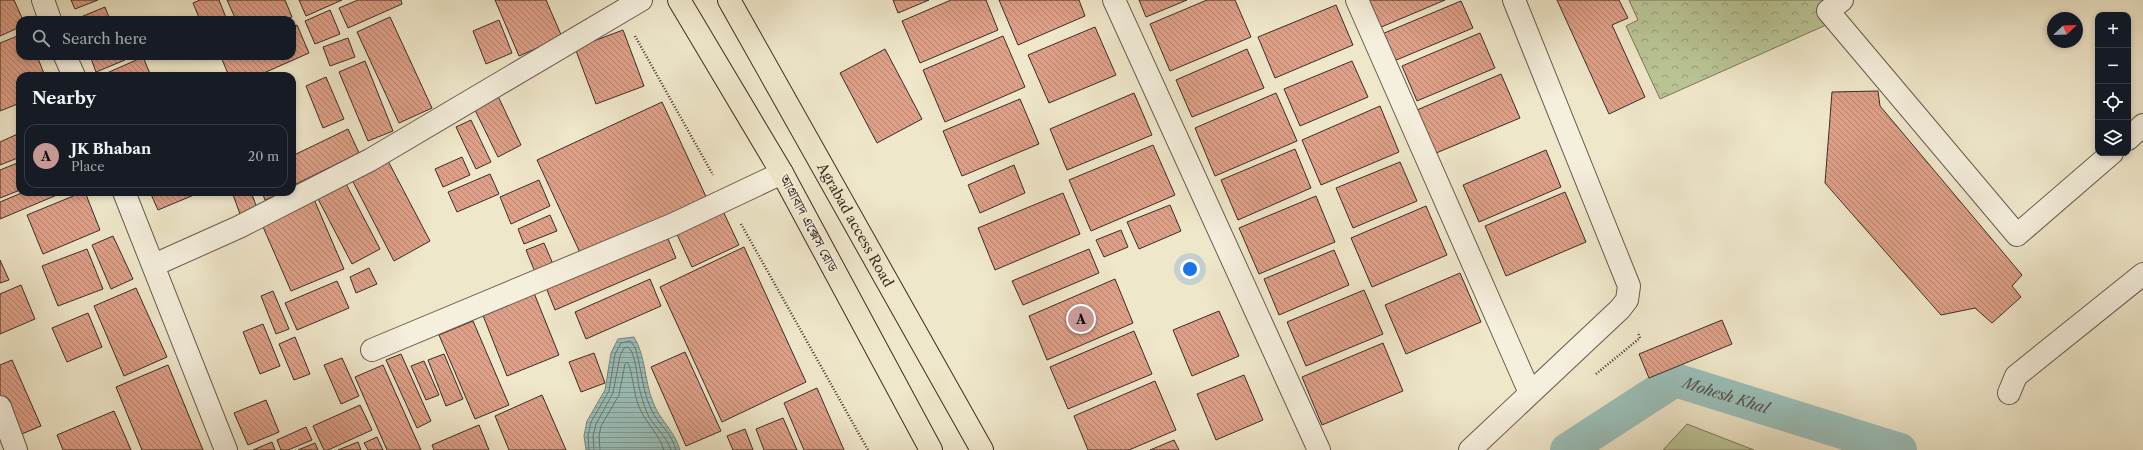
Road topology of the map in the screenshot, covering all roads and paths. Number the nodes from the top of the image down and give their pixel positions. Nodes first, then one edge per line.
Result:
1 (43, 0) edge
2 (641, 0) edge
3 (678, 0) edge
4 (729, 0) edge
5 (1114, 0) edge
6 (1357, 0) edge
7 (1514, 0) edge
8 (1842, 0) edge
9 (49, 16) edge
10 (67, 60) edge
11 (72, 72) edge
12 (2143, 126) edge
13 (2131, 136) edge
14 (2109, 156) edge
15 (782, 173) junction
16 (126, 196) edge
17 (154, 265) junction
18 (2143, 274) edge
19 (372, 350) dead end
20 (1530, 393) junction
21 (2008, 393) dead end
22 (0, 407) edge
23 (16, 450) edge
24 (226, 450) edge
25 (931, 450) edge
26 (982, 450) edge
27 (1319, 450) edge
28 (1470, 450) edge

1 - 9 street
2 - 17 street
3 - 15 main road, আগ্রাবাদ এক্সেস রোড
4 - 26 main road, Agrabad access Road
5 - 27 street
6 - 20 street
7 - 20 street
8 - 14 street
10 - 11 street
12 - 13 street
15 - 19 street
15 - 25 main road, আগ্রাবাদ এক্সেস রোড
16 - 17 street
17 - 24 street
18 - 21 street
20 - 28 street
22 - 23 street

